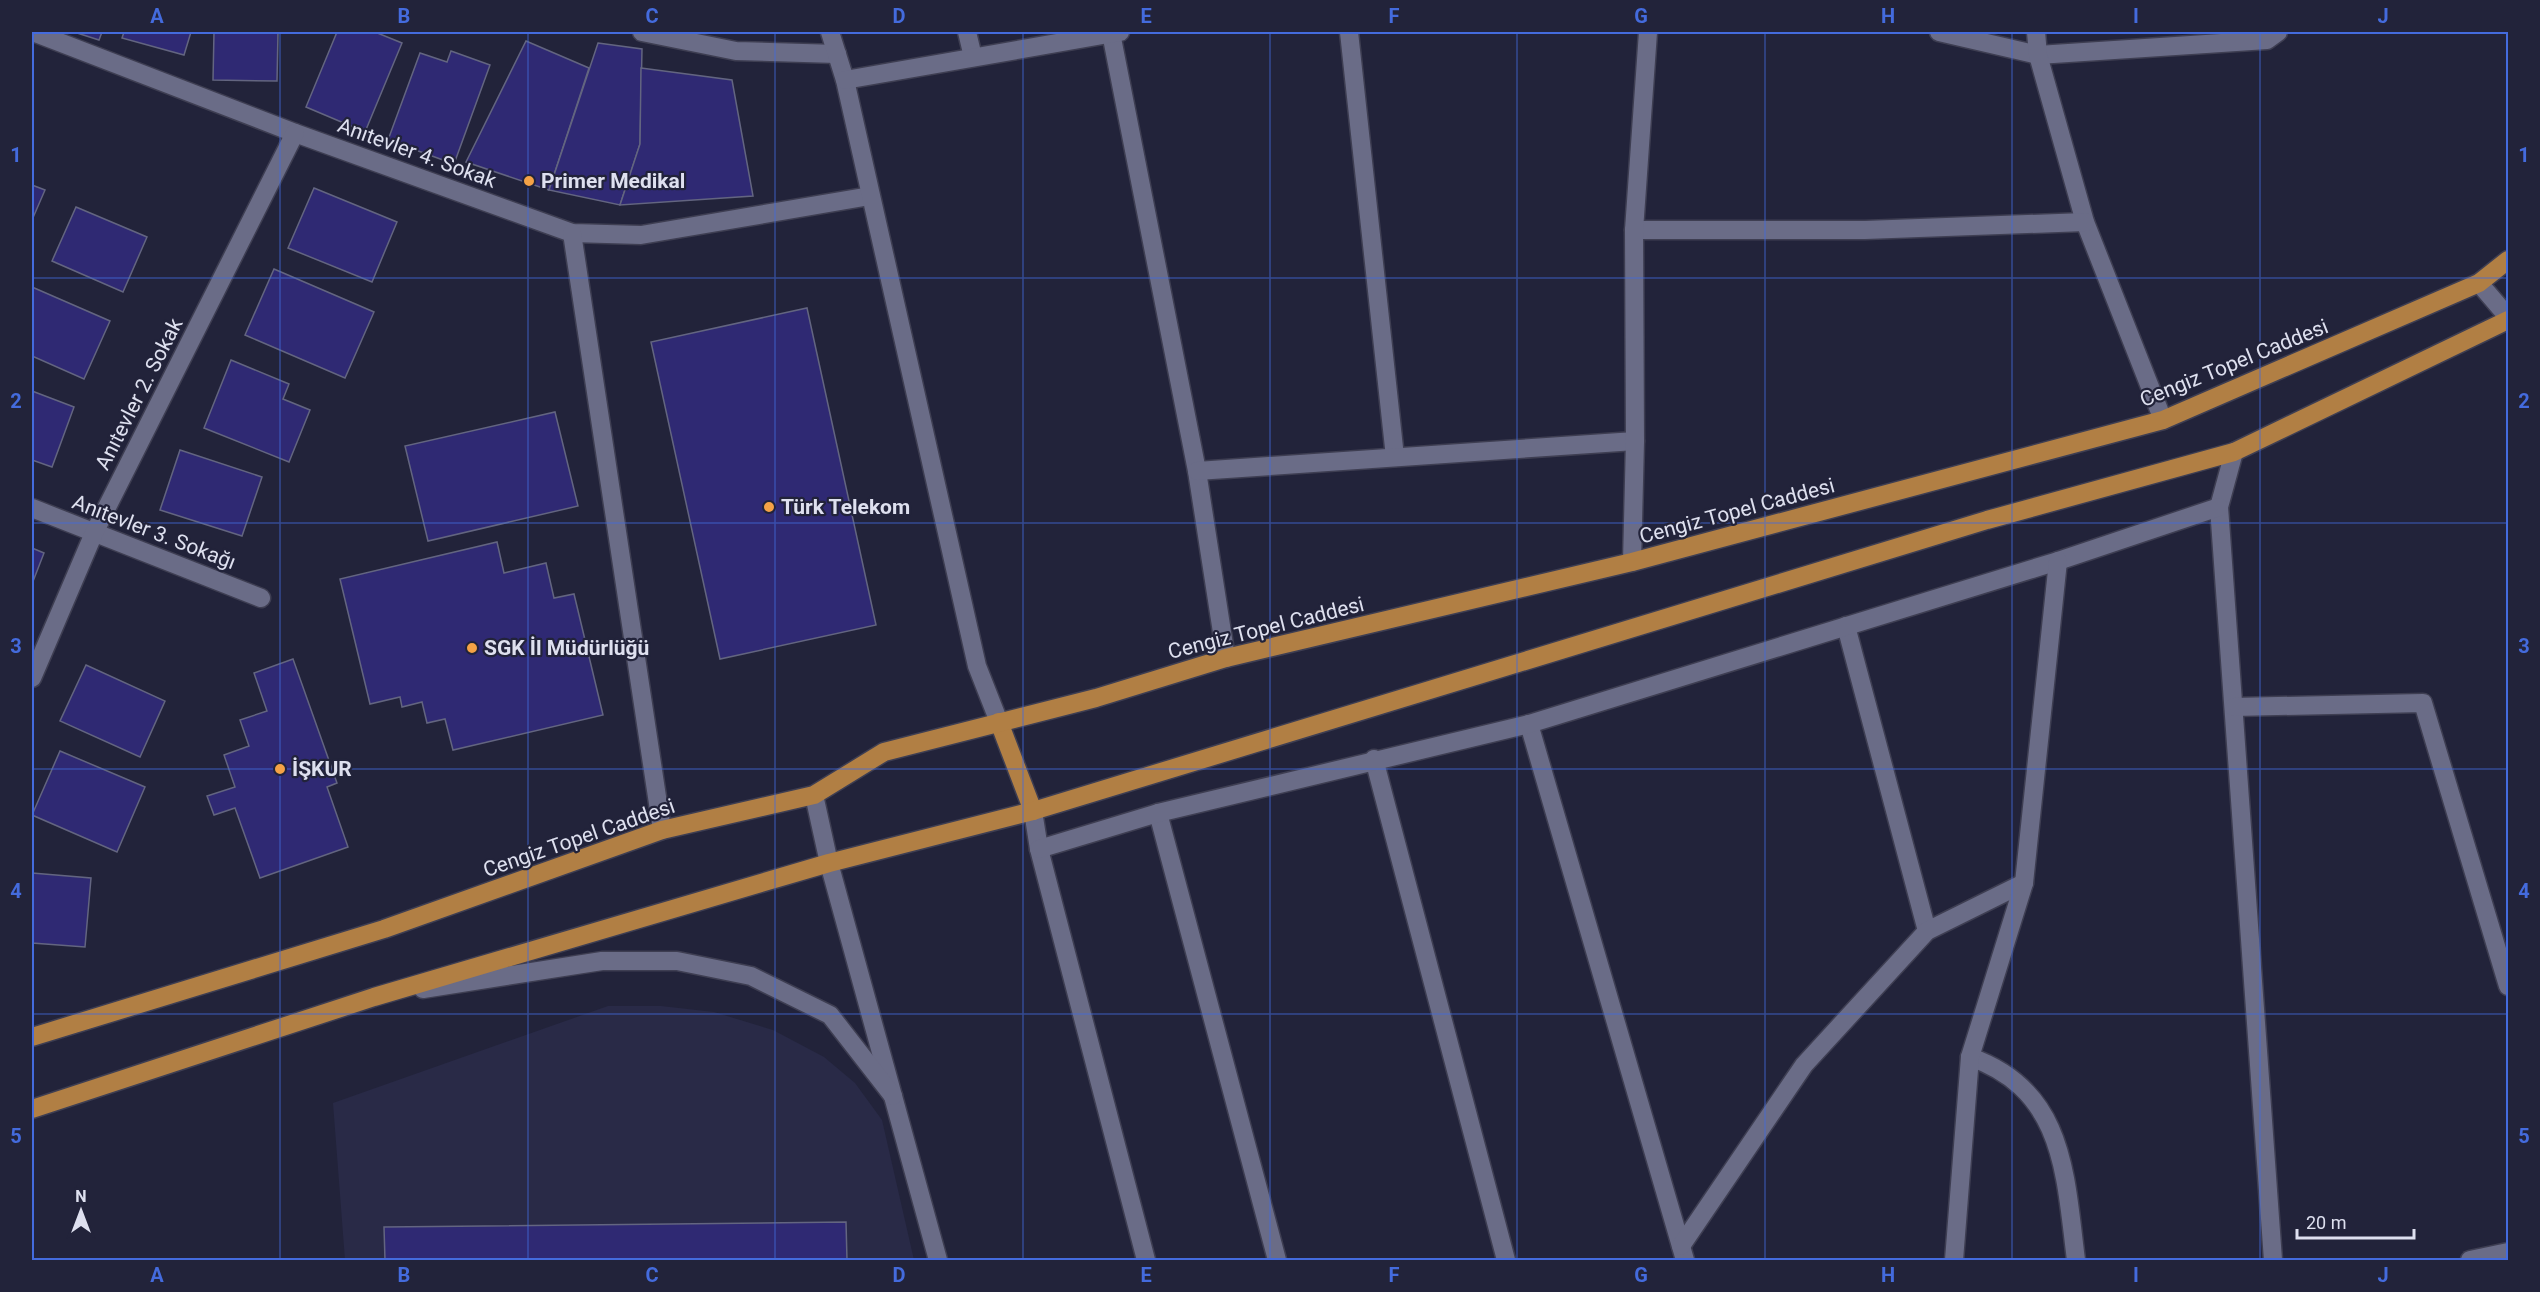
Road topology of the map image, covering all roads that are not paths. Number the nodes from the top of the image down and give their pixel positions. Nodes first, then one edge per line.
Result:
1 (33, 32) edge
2 (642, 32) edge
3 (830, 32) edge
4 (967, 32) edge
5 (1115, 32) edge
6 (1349, 32) edge
7 (1648, 32) edge
8 (1939, 32) edge
9 (2036, 32) edge
10 (2278, 32) edge
11 (837, 54) junction
12 (2038, 55) junction
13 (973, 57) junction
14 (845, 80) junction
15 (295, 133) junction
16 (870, 196) junction
17 (2085, 222) junction
18 (1634, 230) junction
19 (572, 233) junction
20 (2508, 260) edge
21 (2479, 284) junction
22 (2508, 319) edge
23 (2163, 420) junction
24 (1635, 441) junction
25 (2234, 452) junction
26 (1395, 457) junction
27 (1197, 471) junction
28 (2219, 507) junction
29 (32, 508) edge
30 (94, 533) junction
31 (2058, 561) junction
32 (1632, 562) junction
33 (261, 597) dead end
34 (1846, 626) junction
35 (1226, 658) junction
36 (32, 678) edge
37 (2234, 707) junction
38 (999, 722) junction
39 (1529, 724) junction
40 (1374, 759) junction
41 (814, 795) junction
42 (1033, 811) junction
43 (1158, 813) junction
44 (662, 830) junction
45 (1039, 849) junction
46 (829, 863) junction
47 (2024, 883) junction
48 (1927, 931) junction
49 (2508, 986) edge
50 (374, 997) junction
51 (32, 1037) edge
52 (1970, 1057) junction
53 (893, 1096) junction
54 (32, 1109) edge
55 (2508, 1252) edge
56 (1683, 1253) edge
57 (938, 1260) edge
58 (1146, 1260) edge
59 (1276, 1260) edge
60 (1506, 1260) edge
61 (1954, 1260) edge
62 (2076, 1260) edge
63 (2273, 1260) edge
64 (2470, 1260) edge

1 - 15 street, Anıtevler 4. Sokak
2 - 11 street
3 - 11 street
4 - 13 street
5 - 13 street
5 - 27 street
6 - 26 street
7 - 18 street
8 - 12 street
9 - 12 street
10 - 12 street
11 - 14 street
12 - 17 street
13 - 14 street
14 - 16 street
15 - 19 street, Anıtevler 4. Sokak
15 - 30 street, Anıtevler 2. Sokak
16 - 19 street, Anıtevler 4. Sokak
16 - 38 street
17 - 18 street
17 - 23 street
18 - 24 street
19 - 44 street
20 - 21 main road, Cengiz Topel Caddesi
21 - 22 street
21 - 23 main road, Cengiz Topel Caddesi
22 - 25 main road
23 - 32 main road, Cengiz Topel Caddesi
24 - 26 street
24 - 32 street
25 - 28 street
25 - 42 main road
26 - 27 street
27 - 35 street
28 - 31 street
28 - 37 street
29 - 30 street, Anıtevler 3. Sokağı
30 - 33 street, Anıtevler 3. Sokağı
30 - 36 street, Anıtevler 2. Sokak
31 - 34 street
31 - 47 street
32 - 35 main road, Cengiz Topel Caddesi
34 - 39 street
34 - 48 street
35 - 38 main road, Cengiz Topel Caddesi
37 - 49 street
37 - 63 street
38 - 41 main road, Cengiz Topel Caddesi
38 - 42 main road
39 - 40 street
39 - 56 street
40 - 43 street
40 - 60 street
41 - 44 main road, Cengiz Topel Caddesi
41 - 46 street
42 - 45 street
42 - 46 main road
43 - 45 street
43 - 59 street
44 - 51 main road, Cengiz Topel Caddesi
45 - 58 street
46 - 50 main road
46 - 53 street
47 - 48 street
47 - 52 street
48 - 56 street
50 - 53 street
50 - 54 main road
52 - 61 street
52 - 62 street
53 - 57 street
55 - 64 street

